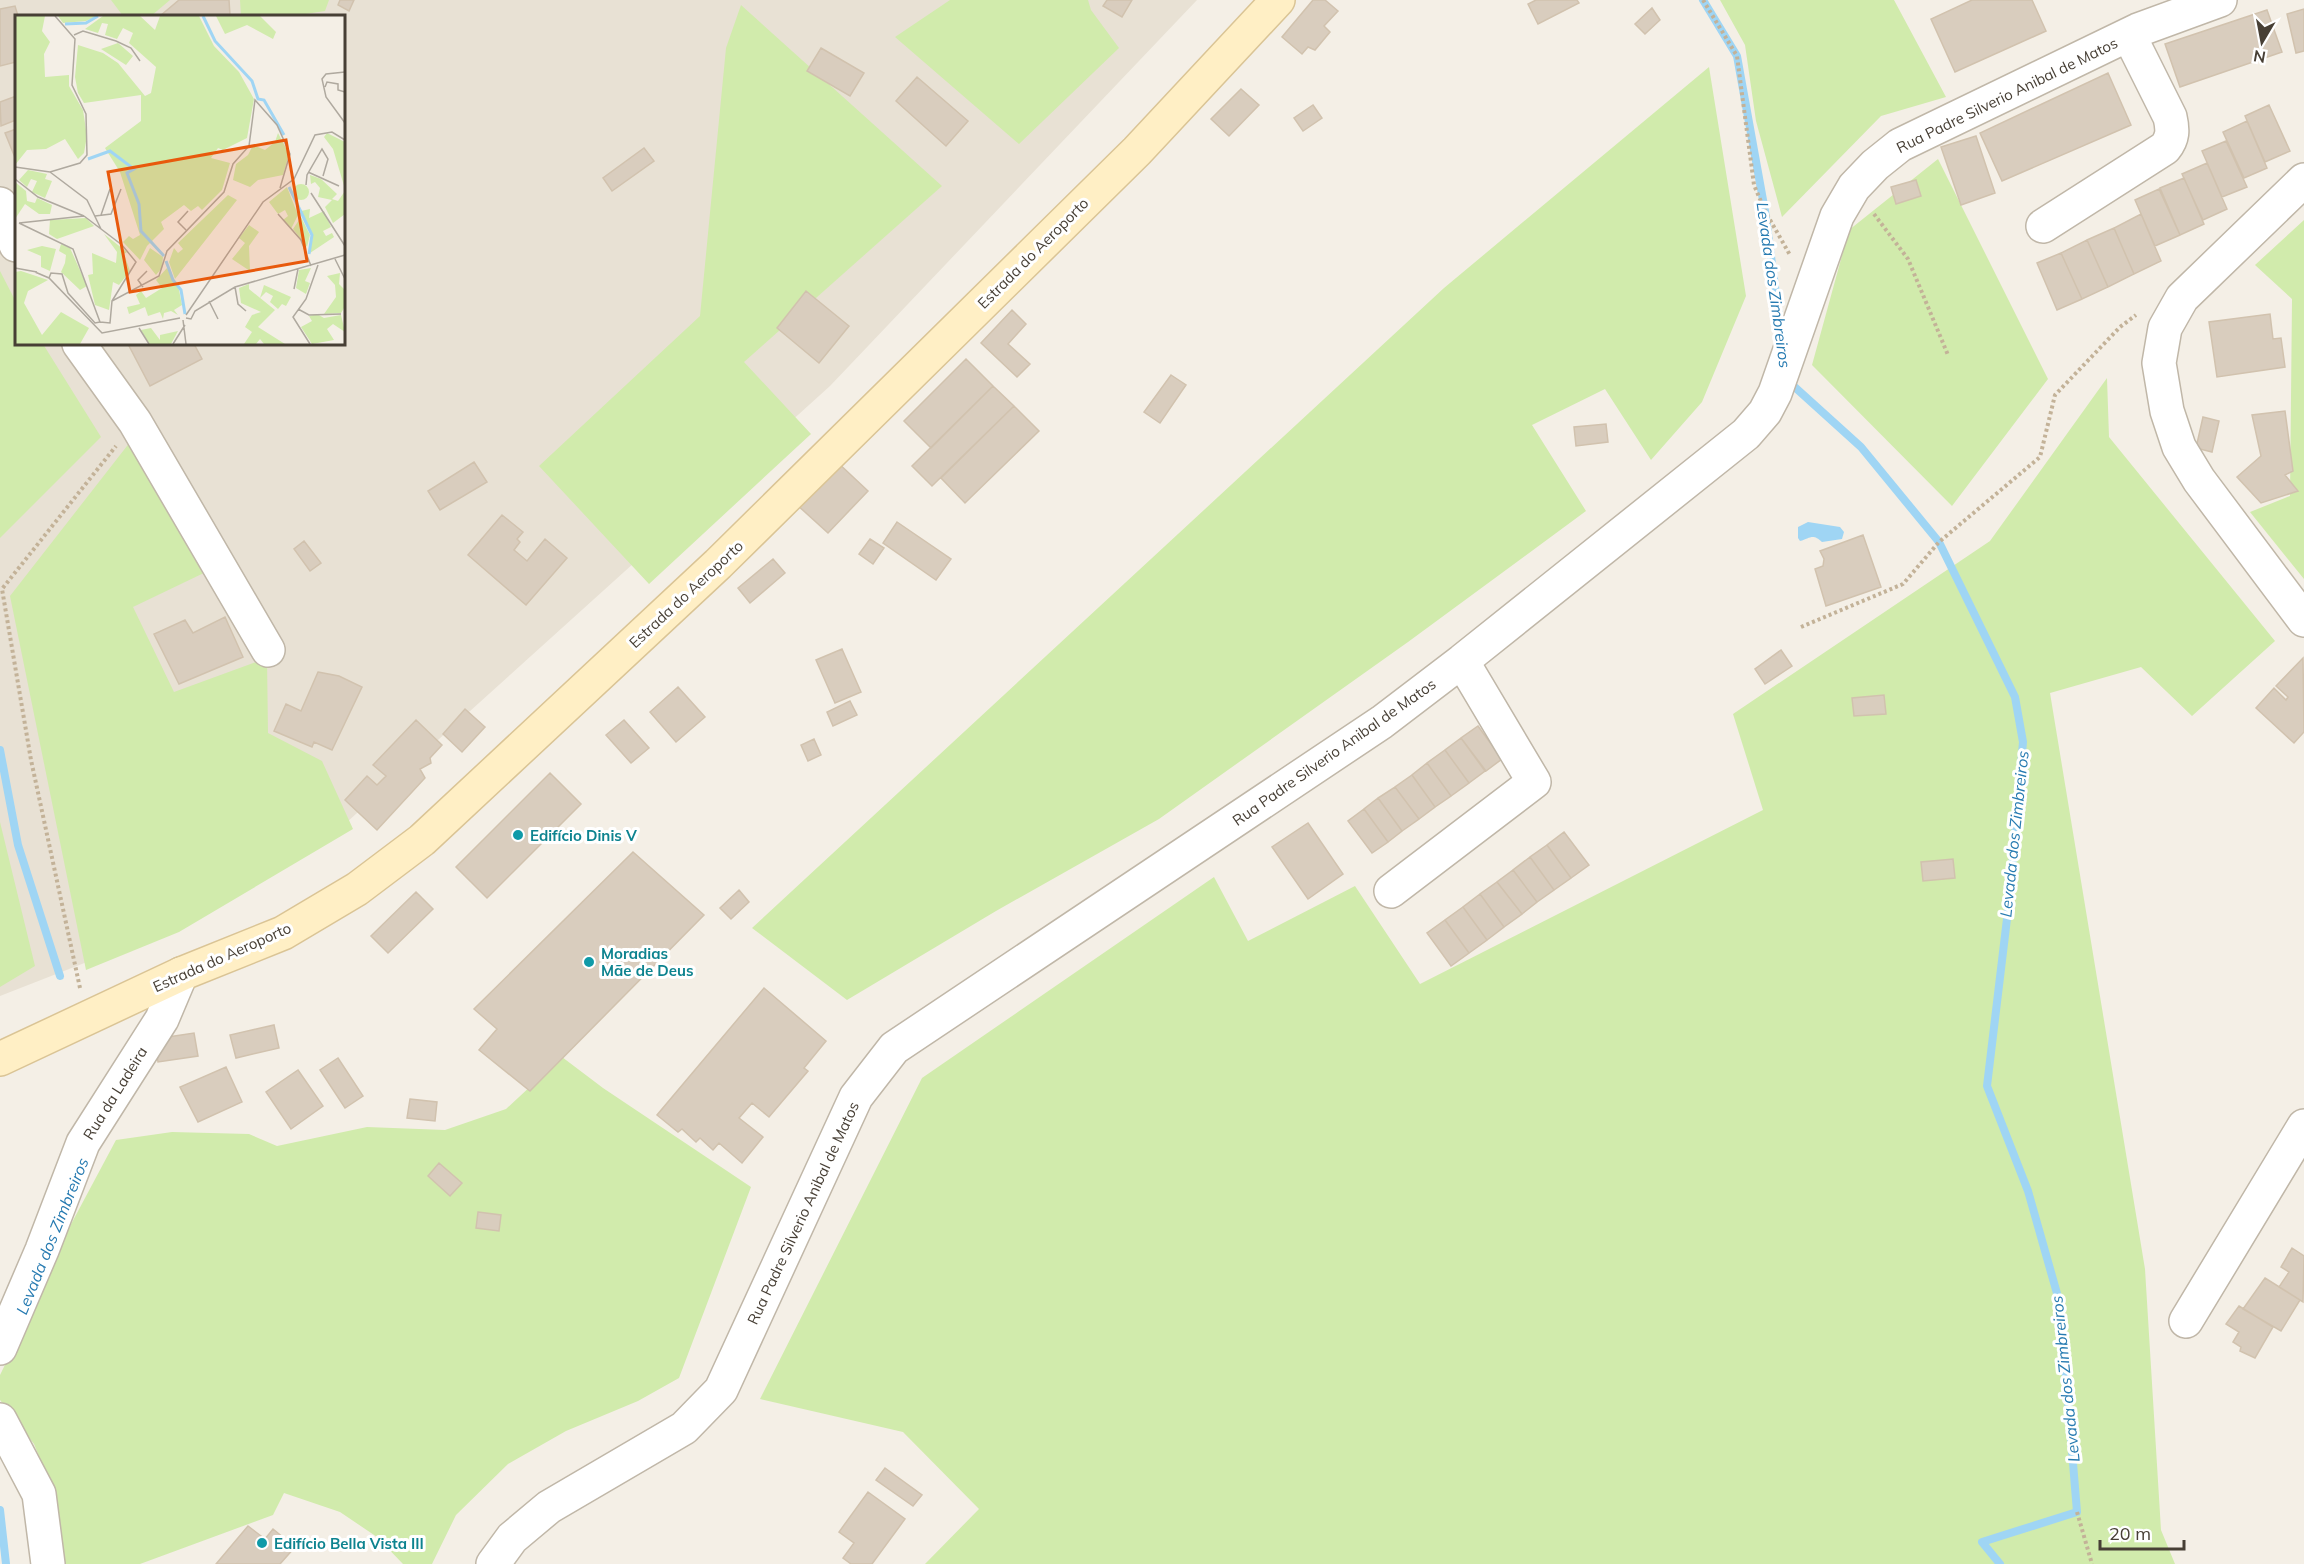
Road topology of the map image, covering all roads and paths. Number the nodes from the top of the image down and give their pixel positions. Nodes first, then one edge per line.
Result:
1 (1278, 0) edge
2 (1702, 0) edge
3 (2220, 0) edge
4 (2129, 35) junction
5 (2304, 180) edge
6 (1854, 187) junction
7 (0, 204) edge
8 (2043, 226) dead end
9 (15, 242) edge
10 (1793, 260) dead end
11 (2139, 313) dead end
12 (80, 345) edge
13 (1948, 355) dead end
14 (135, 422) junction
15 (2304, 620) edge
16 (1801, 627) dead end
17 (268, 650) dead end
18 (1462, 661) junction
19 (1391, 891) dead end
20 (181, 975) junction
21 (88, 1018) junction
22 (0, 1059) edge
23 (2304, 1126) edge
24 (2186, 1321) dead end
25 (0, 1348) edge
26 (0, 1420) edge
27 (2077, 1512) dead end
28 (48, 1564) edge
29 (493, 1564) edge
30 (2092, 1564) edge

1 - 20 main road, Estrada do Aeroporto
2 - 10 path
3 - 4 street, Rua Padre Silverio Anibal de Matos
4 - 6 street, Rua Padre Silverio Anibal de Matos
4 - 8 street
5 - 15 street
6 - 13 path
6 - 18 street, Rua Padre Silverio Anibal de Matos
7 - 9 street
11 - 16 path
12 - 14 street
14 - 17 street
14 - 21 path
18 - 19 street
18 - 29 street, Rua Padre Silverio Anibal de Matos
20 - 21 main road, Estrada do Aeroporto
20 - 25 street, Rua da Ladeira
21 - 22 main road, Estrada do Aeroporto
23 - 24 street
26 - 28 street
27 - 30 path

